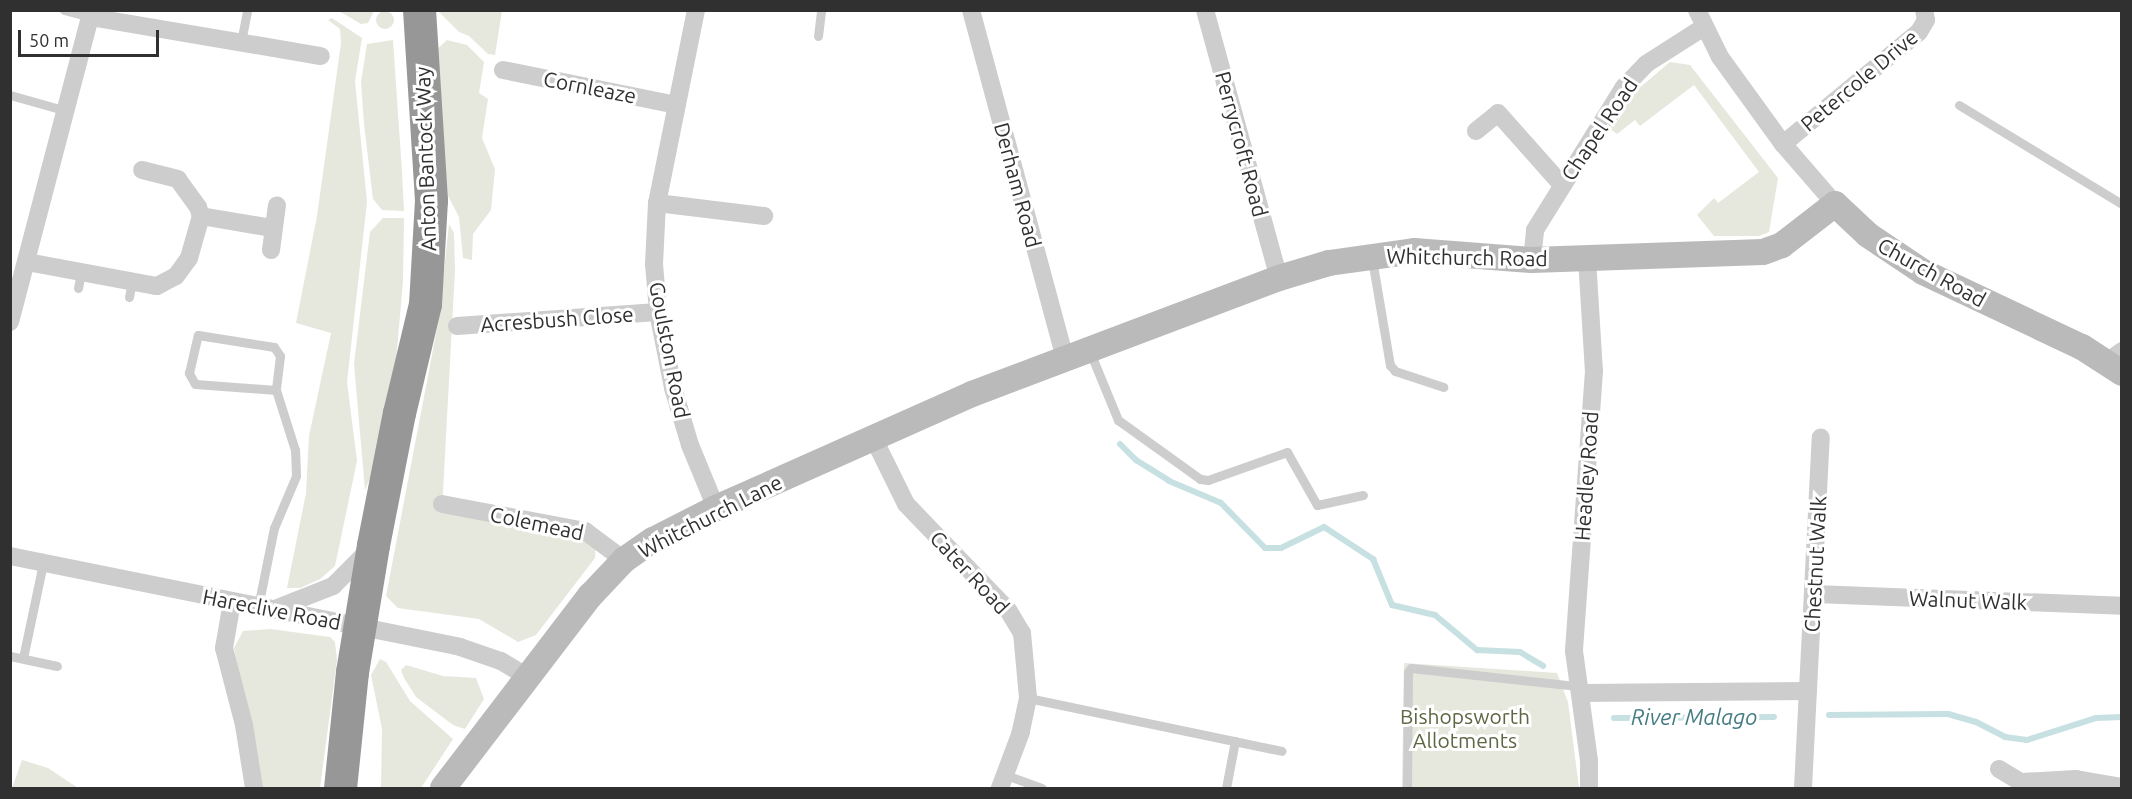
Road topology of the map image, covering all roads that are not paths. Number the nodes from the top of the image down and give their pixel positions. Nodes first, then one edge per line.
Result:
1 (64, 10) edge
2 (247, 10) edge
3 (398, 10) edge
4 (419, 10) edge
5 (696, 10) edge
6 (821, 10) edge
7 (971, 10) edge
8 (1205, 10) edge
9 (1924, 10) edge
10 (91, 14) edge
11 (1700, 19) edge
12 (818, 36) dead end
13 (241, 42) junction
14 (321, 56) dead end
15 (503, 70) dead end
16 (10, 95) edge
17 (677, 105) junction
18 (1959, 105) dead end
19 (67, 111) junction
20 (1476, 131) dead end
21 (1783, 144) junction
22 (142, 170) dead end
23 (1562, 185) junction
24 (657, 203) junction
25 (1835, 204) junction
26 (2121, 204) edge
27 (277, 205) dead end
28 (201, 216) junction
29 (764, 216) dead end
30 (272, 228) junction
31 (271, 250) dead end
32 (1371, 255) junction
33 (1587, 258) junction
34 (1532, 260) junction
35 (27, 262) junction
36 (1279, 278) junction
37 (658, 312) junction
38 (10, 322) edge
39 (457, 326) dead end
40 (1090, 349) junction
41 (1065, 358) junction
42 (2117, 362) edge
43 (1443, 387) dead end
44 (276, 390) junction
45 (399, 413) junction
46 (873, 437) junction
47 (1821, 437) dead end
48 (1363, 495) dead end
49 (442, 504) dead end
50 (716, 508) junction
51 (373, 545) junction
52 (10, 556) edge
53 (624, 560) junction
54 (43, 562) junction
55 (1815, 594) junction
56 (232, 602) junction
57 (2121, 606) edge
58 (264, 609) junction
59 (359, 625) junction
60 (10, 656) edge
61 (23, 658) junction
62 (57, 666) dead end
63 (528, 677) junction
64 (1579, 689) junction
65 (1808, 691) junction
66 (1028, 698) junction
67 (1235, 741) junction
68 (1282, 751) dead end
69 (2000, 769) dead end
70 (1003, 782) edge
71 (2121, 788) edge
72 (254, 789) edge
73 (340, 789) edge
74 (443, 789) edge
75 (1042, 789) edge
76 (1226, 789) edge
77 (1407, 789) edge
78 (1589, 789) edge
79 (1803, 789) edge

1 - 10 lane
2 - 13 lane
3 - 45 highway, Anton Bantock Way
4 - 45 highway, Anton Bantock Way
5 - 17 street, Goulston Road
6 - 12 lane
7 - 41 street, Derham Road
8 - 36 street, Perrycroft Road
9 - 21 street, Petercole Drive
10 - 13 street
10 - 19 street
11 - 21 street, Church Road
11 - 23 street, Chapel Road
13 - 14 street
15 - 17 street, Cornleaze
16 - 19 lane
17 - 24 street, Goulston Road
18 - 26 lane
19 - 35 street
20 - 23 street
21 - 25 street, Church Road
22 - 28 street
23 - 34 street, Chapel Road
24 - 29 street
24 - 37 street, Goulston Road
25 - 33 street, Whitchurch Road
25 - 42 street, Church Road
27 - 30 street
28 - 30 street
28 - 35 street
30 - 31 street
32 - 34 street, Whitchurch Road
32 - 36 street, Whitchurch Road
32 - 43 lane
33 - 34 street, Whitchurch Road
33 - 64 street, Headley Road
35 - 38 street
36 - 40 street, Whitchurch Road
37 - 39 street, Acresbush Close
37 - 50 street, Goulston Road
40 - 41 street, Whitchurch Road
40 - 48 lane
41 - 46 street, Whitchurch Lane
44 - 44 lane
44 - 58 lane
45 - 51 highway, Anton Bantock Way
46 - 50 street, Whitchurch Lane
46 - 66 street, Cater Road
47 - 55 street, Chestnut Walk
49 - 53 street, Colemead
50 - 53 street, Whitchurch Lane
51 - 58 street
51 - 59 highway, Anton Bantock Way
52 - 54 street, Hareclive Road
53 - 63 street, Whitchurch Lane
54 - 56 street, Hareclive Road
54 - 61 lane
55 - 57 street, Walnut Walk
55 - 65 street, Chestnut Walk
56 - 58 street, Hareclive Road
56 - 72 street
58 - 59 street, Hareclive Road
59 - 63 street, Hareclive Road
59 - 73 highway, Anton Bantock Way
60 - 61 lane
61 - 62 lane
63 - 74 street, Whitchurch Lane
64 - 65 street
64 - 77 lane
64 - 78 street, Headley Road
65 - 79 street, Chestnut Walk
66 - 67 lane
66 - 70 street, Cater Road
67 - 68 lane
67 - 76 lane
69 - 71 street
70 - 75 lane

